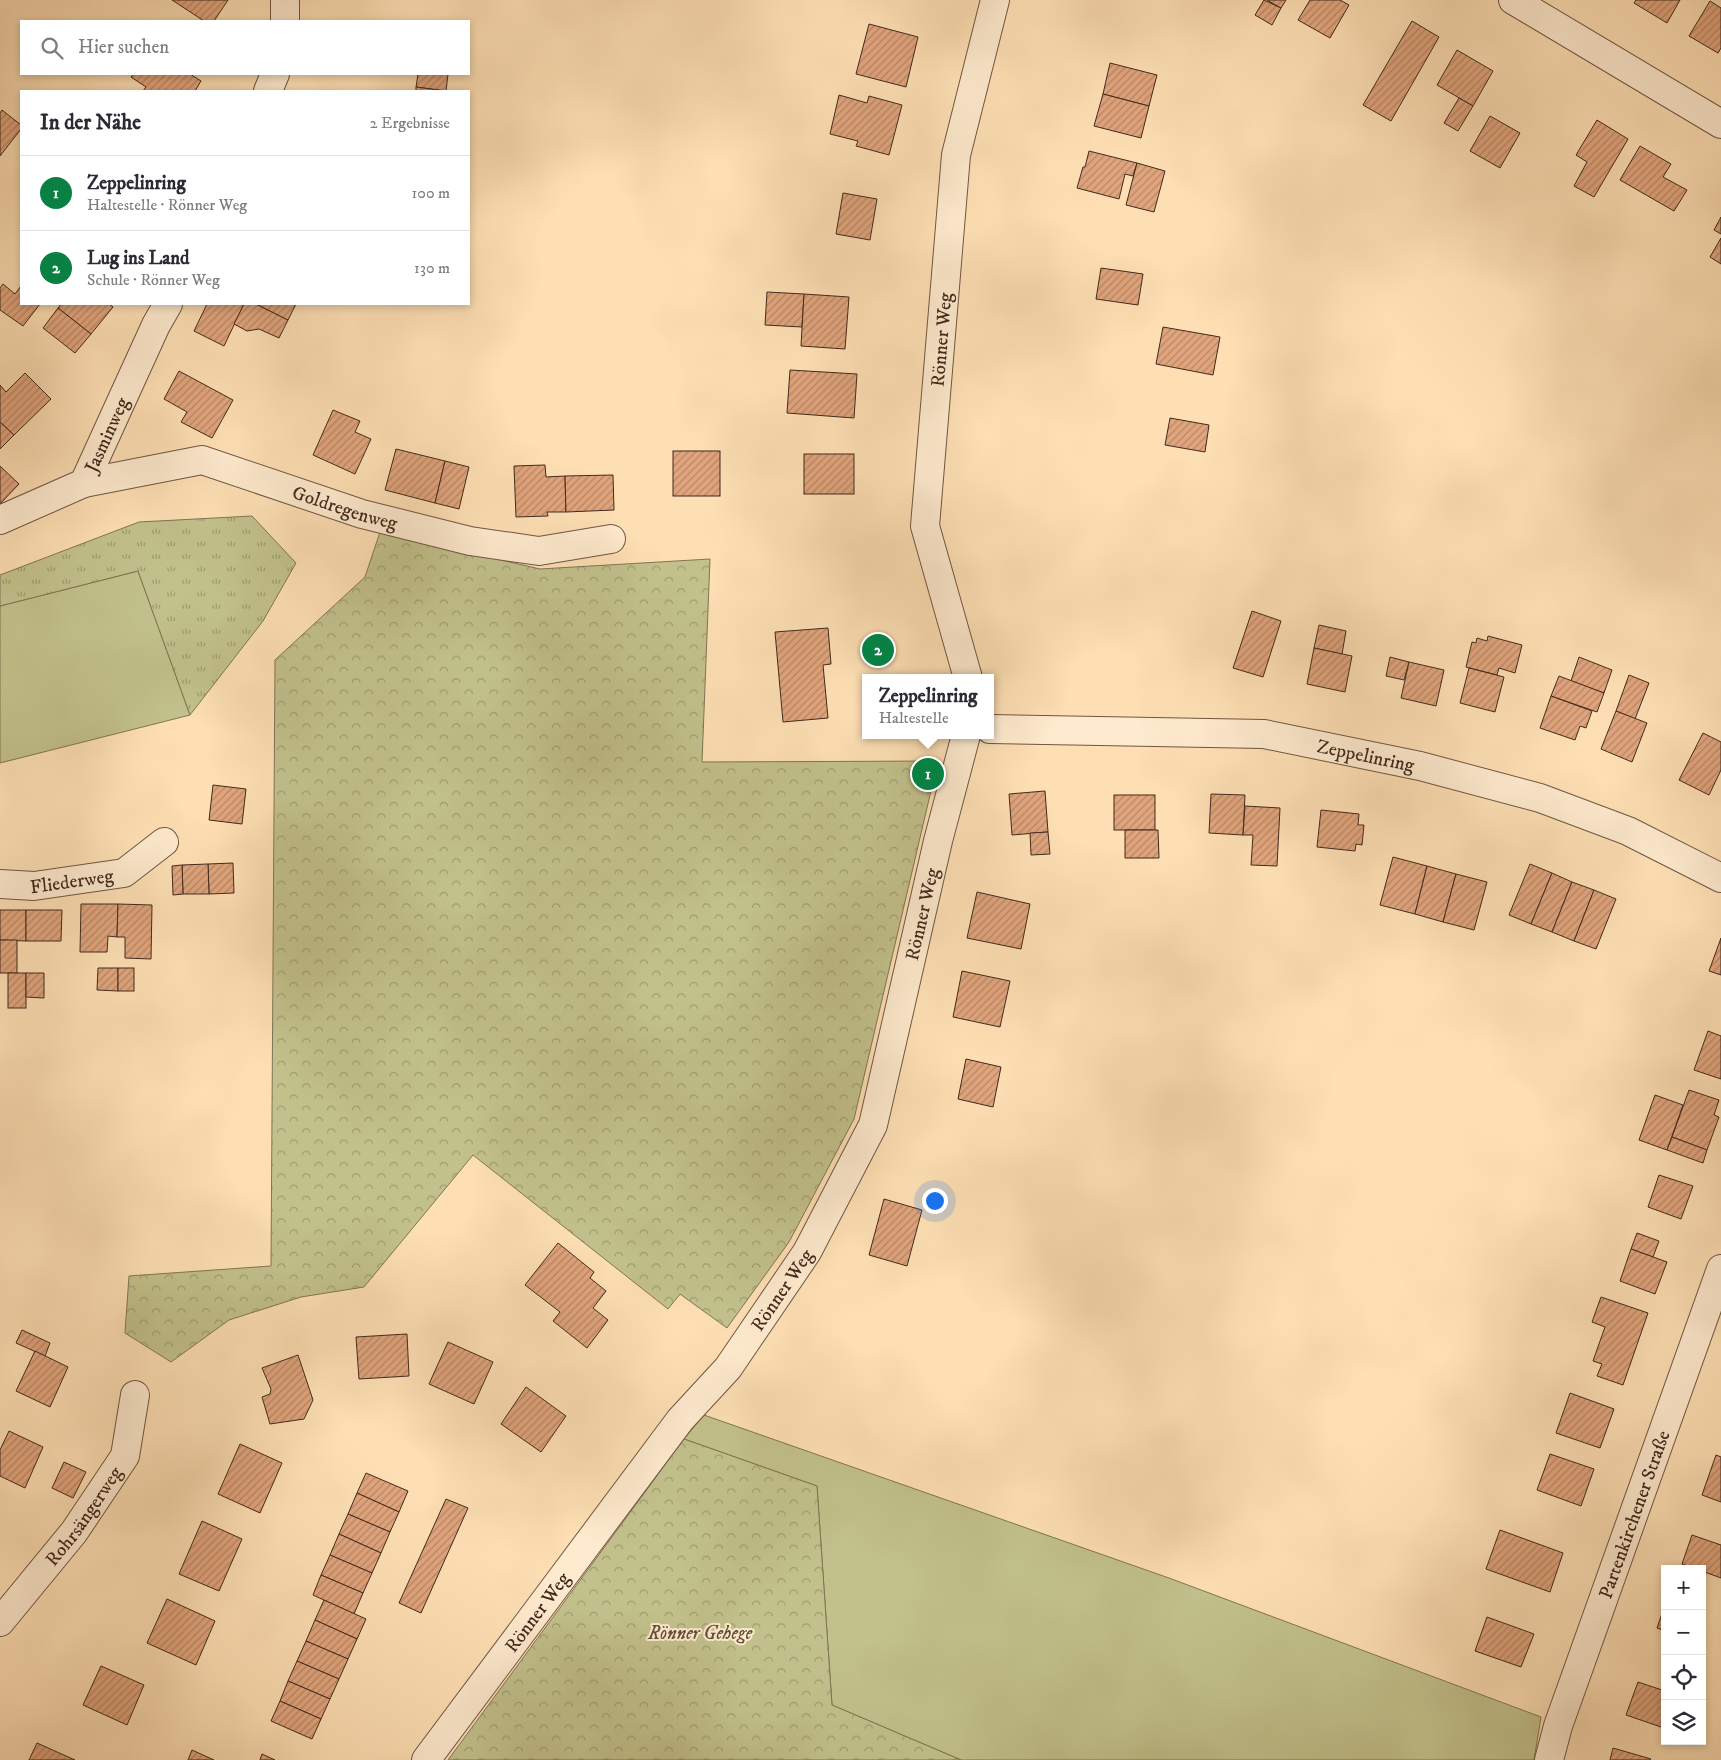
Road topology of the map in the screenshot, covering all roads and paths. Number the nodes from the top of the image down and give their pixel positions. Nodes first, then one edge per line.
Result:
1 (286, 0) edge
2 (995, 0) edge
3 (1513, 0) edge
4 (285, 20) edge
5 (274, 75) edge
6 (268, 90) edge
7 (1721, 124) edge
8 (167, 305) edge
9 (84, 482) junction
10 (0, 520) edge
11 (611, 539) dead end
12 (967, 674) edge
13 (994, 729) edge
14 (965, 739) edge
15 (164, 842) dead end
16 (1721, 878) edge
17 (0, 884) edge
18 (1721, 1269) edge
19 (135, 1395) dead end
20 (0, 1622) edge
21 (426, 1760) edge
22 (1549, 1760) edge

1 - 4 street
2 - 12 street, Rönner Weg
3 - 7 street
5 - 6 street
8 - 9 street, Jasminweg
9 - 10 street, Jasminweg
9 - 11 street, Goldregenweg
13 - 16 street, Zeppelinring
14 - 21 street, Rönner Weg
15 - 17 street, Fliederweg
18 - 22 street, Partenkirchener Straße
19 - 20 street, Rohrsängerweg

